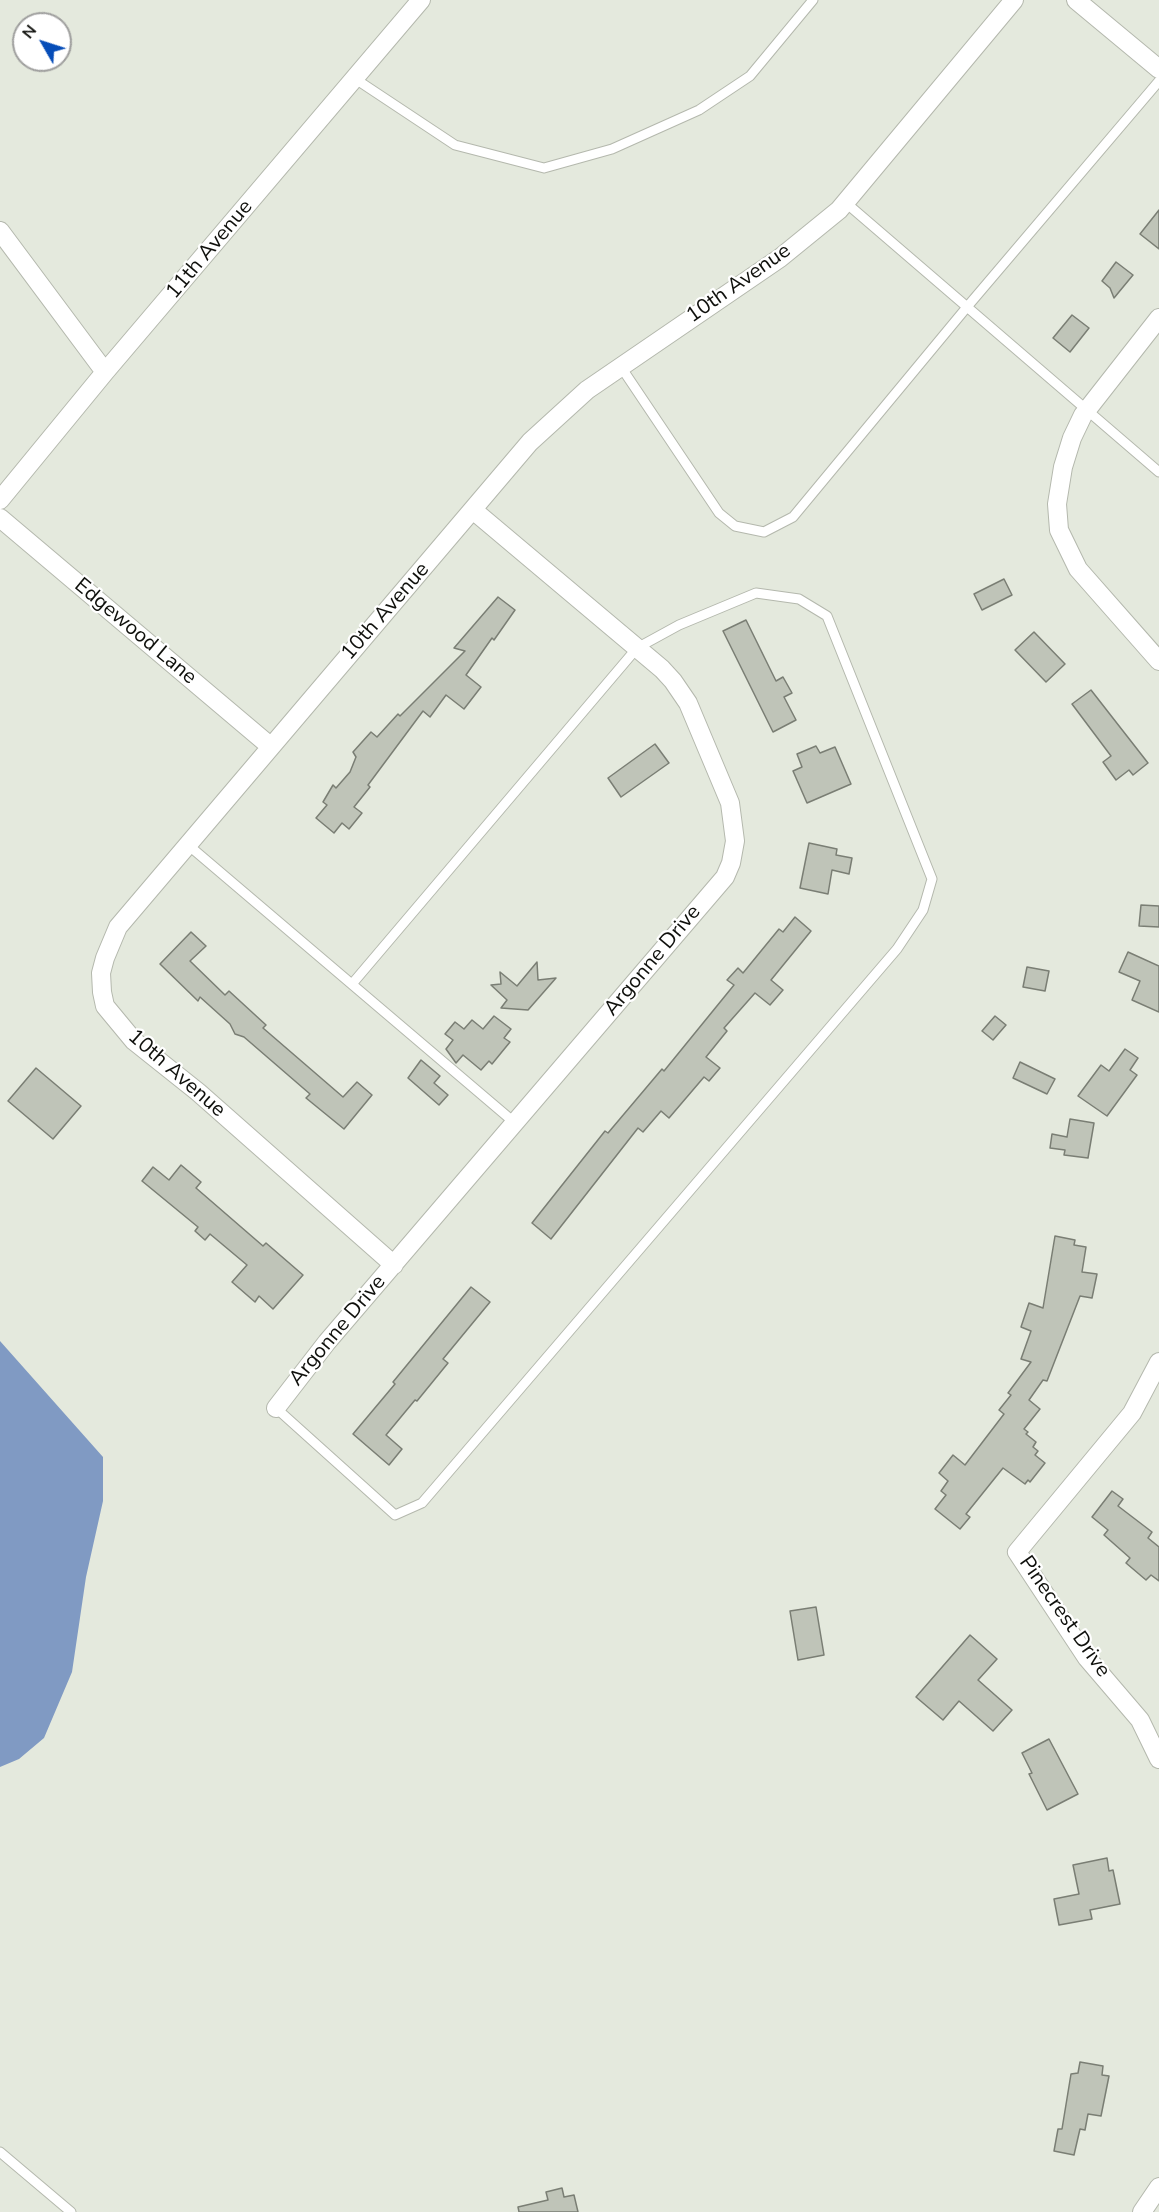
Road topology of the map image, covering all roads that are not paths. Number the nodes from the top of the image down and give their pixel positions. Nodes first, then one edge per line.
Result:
1 (421, 0) edge
2 (813, 0) edge
3 (1014, 0) edge
4 (1076, 0) edge
5 (1159, 69) edge
6 (354, 78) junction
7 (1159, 81) edge
8 (845, 202) junction
9 (0, 231) edge
10 (967, 307) junction
11 (1159, 318) edge
12 (621, 367) junction
13 (105, 372) junction
14 (1087, 410) junction
15 (1159, 472) edge
16 (0, 500) edge
17 (473, 510) junction
18 (0, 518) edge
19 (637, 648) junction
20 (1159, 661) edge
21 (270, 747) junction
22 (187, 844) junction
23 (352, 984) junction
24 (515, 1123) junction
25 (394, 1264) junction
26 (1159, 1362) edge
27 (276, 1408) joint
28 (1159, 1759) edge
29 (0, 2152) edge
30 (1159, 2187) edge
31 (71, 2212) edge
32 (1142, 2212) edge

1 - 6 street, 11th Avenue
2 - 6 lane
3 - 8 street, 10th Avenue
4 - 5 street
6 - 13 street, 11th Avenue
7 - 10 lane
8 - 10 lane
8 - 12 street, 10th Avenue
9 - 13 street
10 - 12 lane
10 - 14 lane
11 - 14 street
12 - 17 street, 10th Avenue
13 - 16 street, 11th Avenue
14 - 15 lane
14 - 20 street
17 - 19 street, Argonne Drive
17 - 21 street, 10th Avenue
18 - 21 street, Edgewood Lane
19 - 23 lane
19 - 24 street, Argonne Drive
19 - 27 lane
21 - 22 street, 10th Avenue
22 - 23 lane
22 - 25 street, 10th Avenue
23 - 24 lane
24 - 25 street, Argonne Drive
25 - 27 street, Argonne Drive
26 - 28 street, Pinecrest Drive
29 - 31 lane
30 - 32 street

